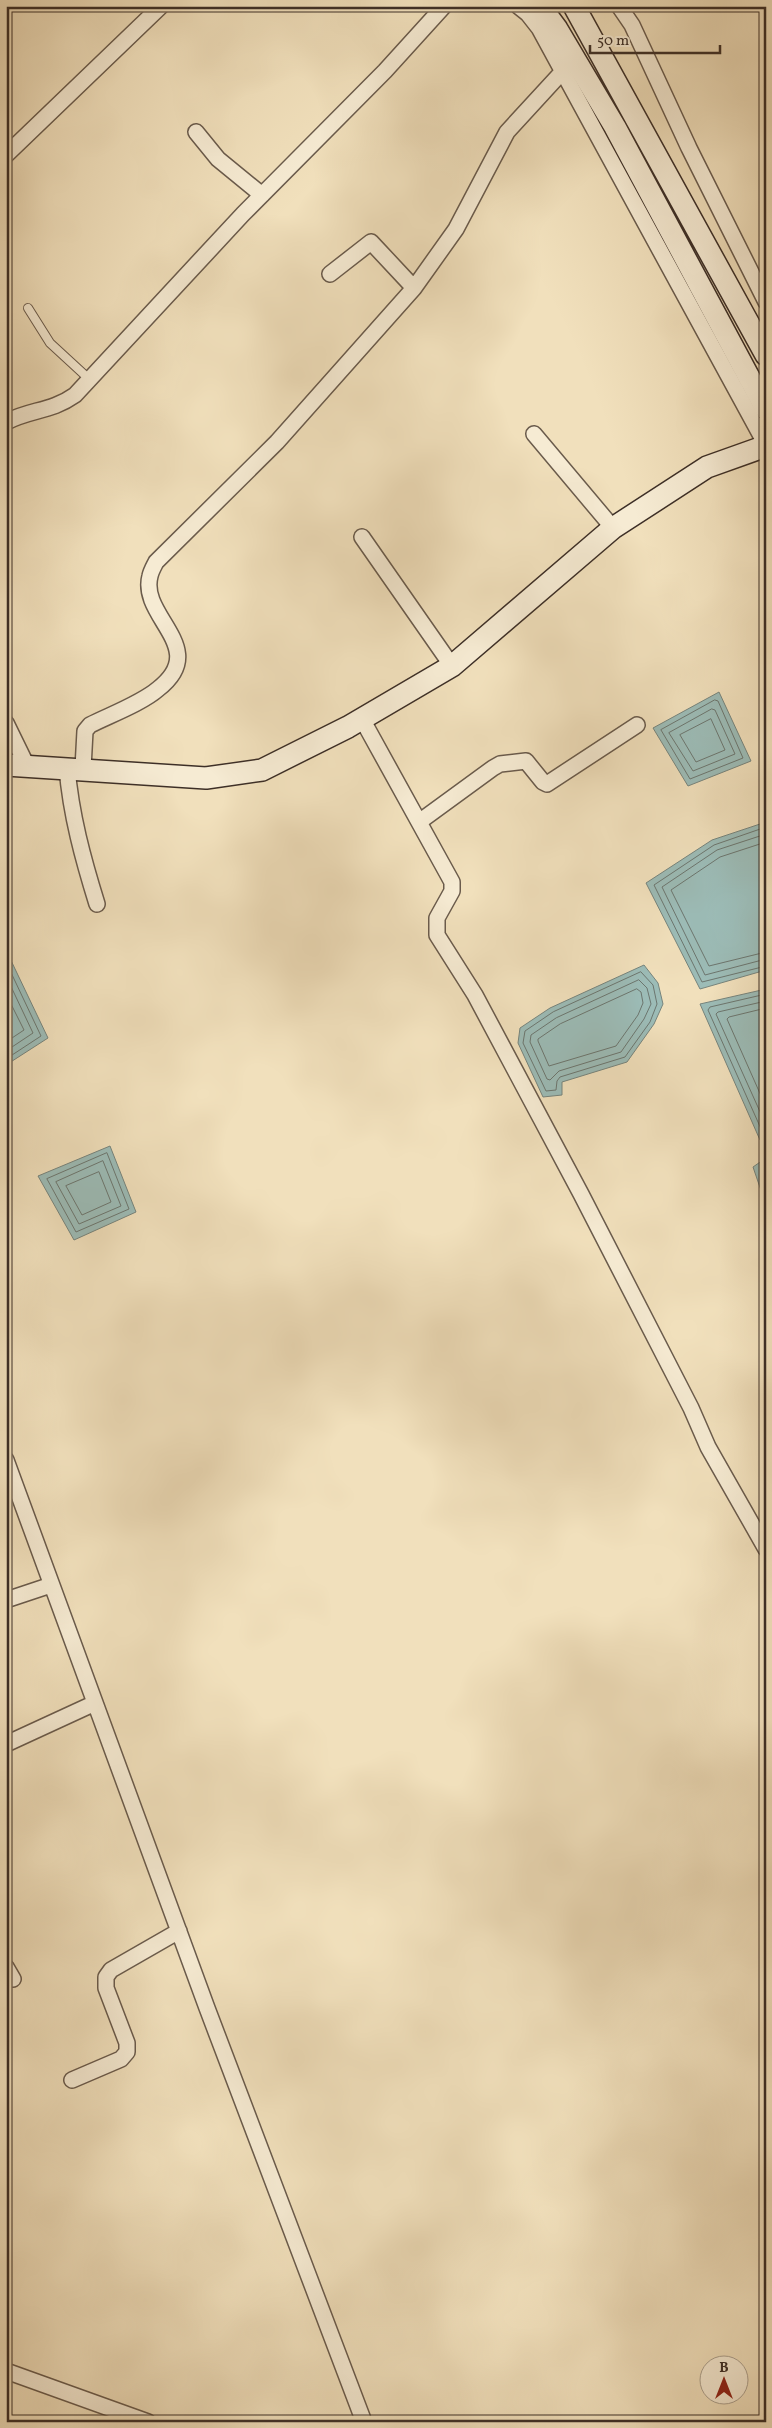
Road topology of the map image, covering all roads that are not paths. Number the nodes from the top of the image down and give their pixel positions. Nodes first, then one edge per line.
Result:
1 (161, 6) edge
2 (444, 6) edge
3 (518, 6) edge
4 (540, 6) edge
5 (574, 6) edge
6 (619, 6) edge
7 (563, 71) junction
8 (196, 132) dead end
9 (6, 155) edge
10 (262, 195) junction
11 (330, 274) dead end
12 (414, 288) junction
13 (766, 302) edge
14 (28, 308) dead end
15 (766, 355) edge
16 (88, 378) junction
17 (766, 409) edge
18 (6, 422) edge
19 (534, 434) dead end
20 (766, 445) edge
21 (613, 528) junction
22 (362, 536) dead end
23 (452, 666) junction
24 (362, 719) junction
25 (6, 723) edge
26 (637, 725) dead end
27 (17, 765) edge
28 (75, 768) junction
29 (419, 822) junction
30 (97, 904) dead end
31 (6, 1460) edge
32 (12, 1496) edge
33 (766, 1549) edge
34 (51, 1585) junction
35 (6, 1600) edge
36 (95, 1703) junction
37 (6, 1744) edge
38 (179, 1931) junction
39 (72, 2080) dead end
40 (6, 2371) edge
41 (148, 2422) edge
42 (364, 2422) edge

1 - 9 street
2 - 10 street
3 - 7 street
4 - 17 main road
5 - 15 main road
6 - 13 street
7 - 12 street
7 - 20 street
8 - 10 street
10 - 16 street
11 - 12 street
12 - 28 street
14 - 16 lane
16 - 18 street
19 - 21 street
20 - 21 main road
21 - 23 main road
22 - 23 street
23 - 24 main road
24 - 28 main road
24 - 29 street
25 - 27 street
26 - 29 street
27 - 28 main road
28 - 30 street
29 - 33 street
31 - 32 street
32 - 34 street
34 - 35 street
34 - 36 street
36 - 37 street
36 - 38 street
38 - 39 street
38 - 42 street
40 - 41 street

